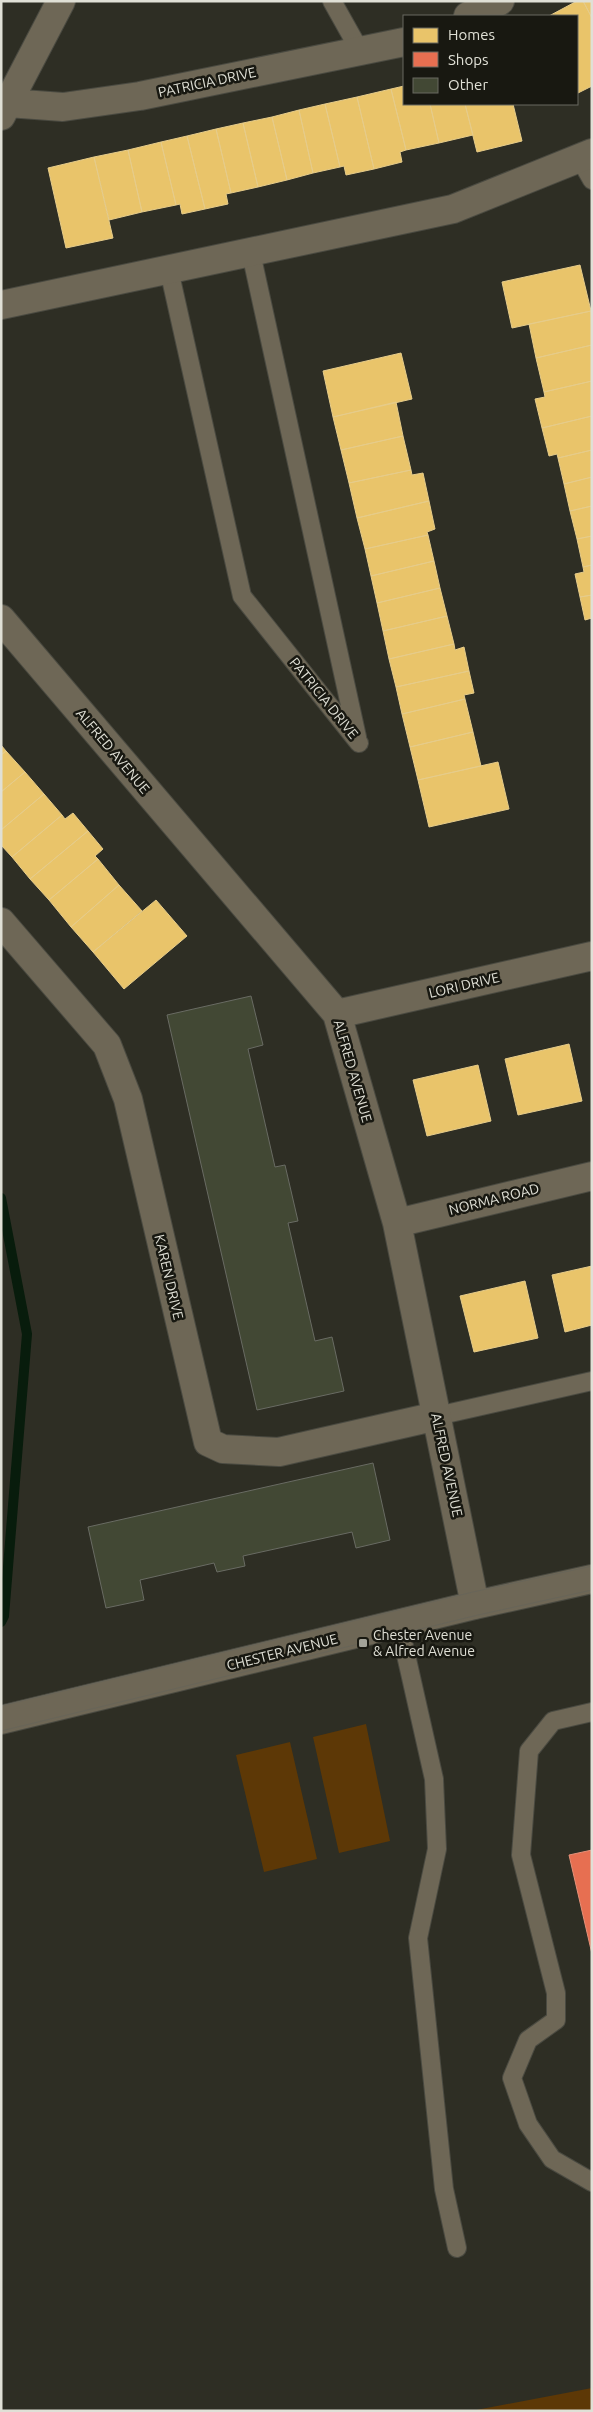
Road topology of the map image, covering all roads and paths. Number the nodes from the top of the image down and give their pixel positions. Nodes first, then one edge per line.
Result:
1 (61, 1) edge
2 (332, 1) edge
3 (500, 1) edge
4 (470, 15) edge
5 (403, 42) edge
6 (360, 51) junction
7 (5, 110) edge
8 (588, 164) edge
9 (251, 253) junction
10 (169, 270) junction
11 (1, 304) edge
12 (1, 619) edge
13 (1, 922) edge
14 (592, 956) edge
15 (337, 1014) junction
16 (592, 1176) edge
17 (397, 1223) junction
18 (592, 1381) edge
19 (436, 1416) junction
20 (592, 1579) edge
21 (476, 1605) junction
22 (399, 1624) junction
23 (592, 1712) edge
24 (1, 1720) edge
25 (592, 2182) edge
26 (457, 2248) dead end

1 - 7 street
2 - 6 lane
3 - 4 street
5 - 6 street, PATRICIA DRIVE
6 - 7 street, PATRICIA DRIVE
8 - 9 street
9 - 10 street
9 - 10 lane, PATRICIA DRIVE
10 - 11 street
12 - 15 street, ALFRED AVENUE
13 - 19 street, KAREN DRIVE
14 - 15 street, LORI DRIVE
15 - 17 street, ALFRED AVENUE
16 - 17 street, NORMA ROAD
17 - 19 street, ALFRED AVENUE
18 - 19 lane
19 - 21 street, ALFRED AVENUE
20 - 21 street, CHESTER AVENUE
21 - 22 street, CHESTER AVENUE
22 - 24 street, CHESTER AVENUE
22 - 26 lane
23 - 25 lane

